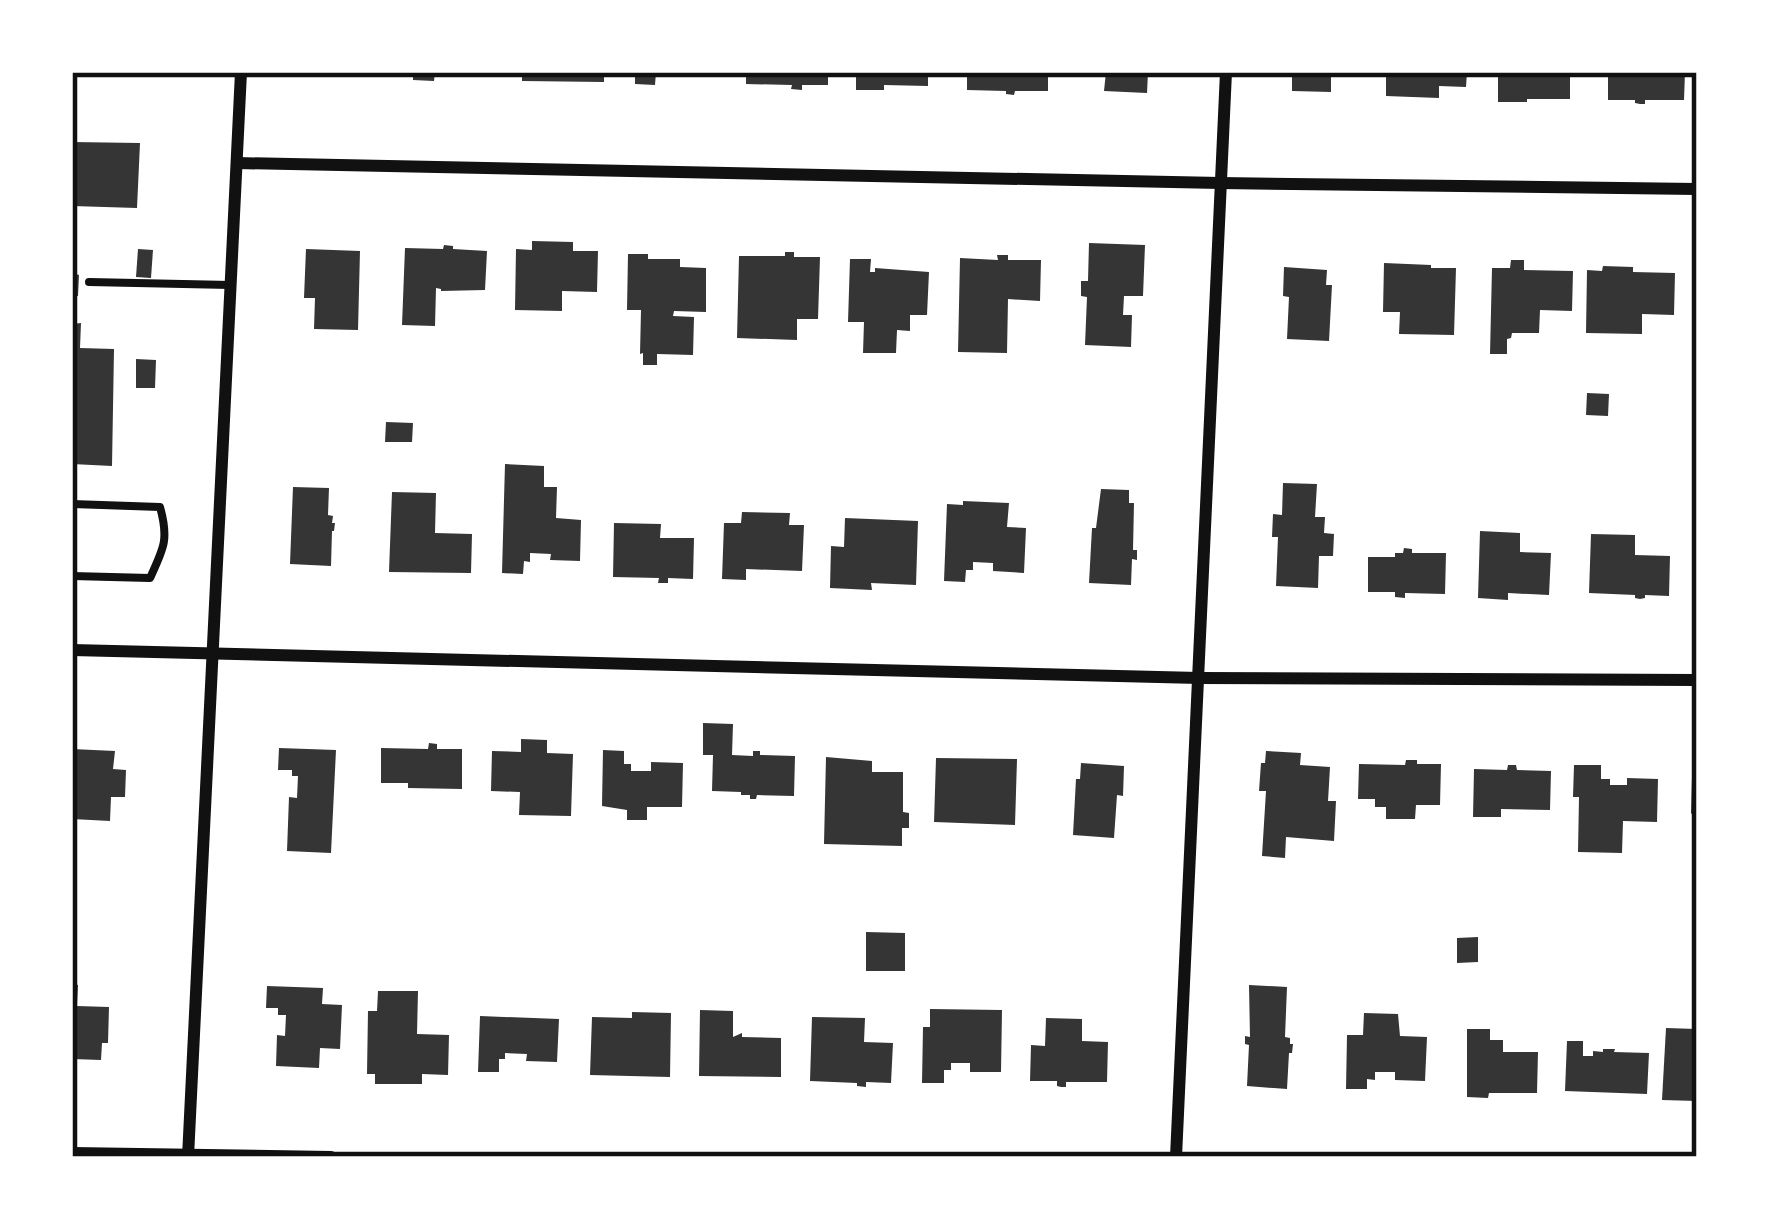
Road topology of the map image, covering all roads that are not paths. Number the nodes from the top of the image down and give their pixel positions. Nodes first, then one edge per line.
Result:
1 (241, 72) edge
2 (1226, 72) edge
3 (237, 164) junction
4 (1220, 183) junction
5 (1697, 189) edge
6 (89, 282) dead end
7 (231, 285) junction
8 (72, 504) edge
9 (72, 576) edge
10 (72, 650) edge
11 (215, 652) junction
12 (1199, 678) junction
13 (1697, 680) edge
14 (72, 1153) edge
15 (188, 1156) edge
16 (332, 1157) edge
17 (1176, 1157) edge

1 - 3 street
2 - 4 street
3 - 4 street
3 - 7 street
4 - 5 street
4 - 12 street
6 - 7 lane
7 - 11 street
8 - 9 lane
10 - 11 street
11 - 12 street
11 - 15 street
12 - 13 street
12 - 17 street
14 - 15 street
15 - 16 street

